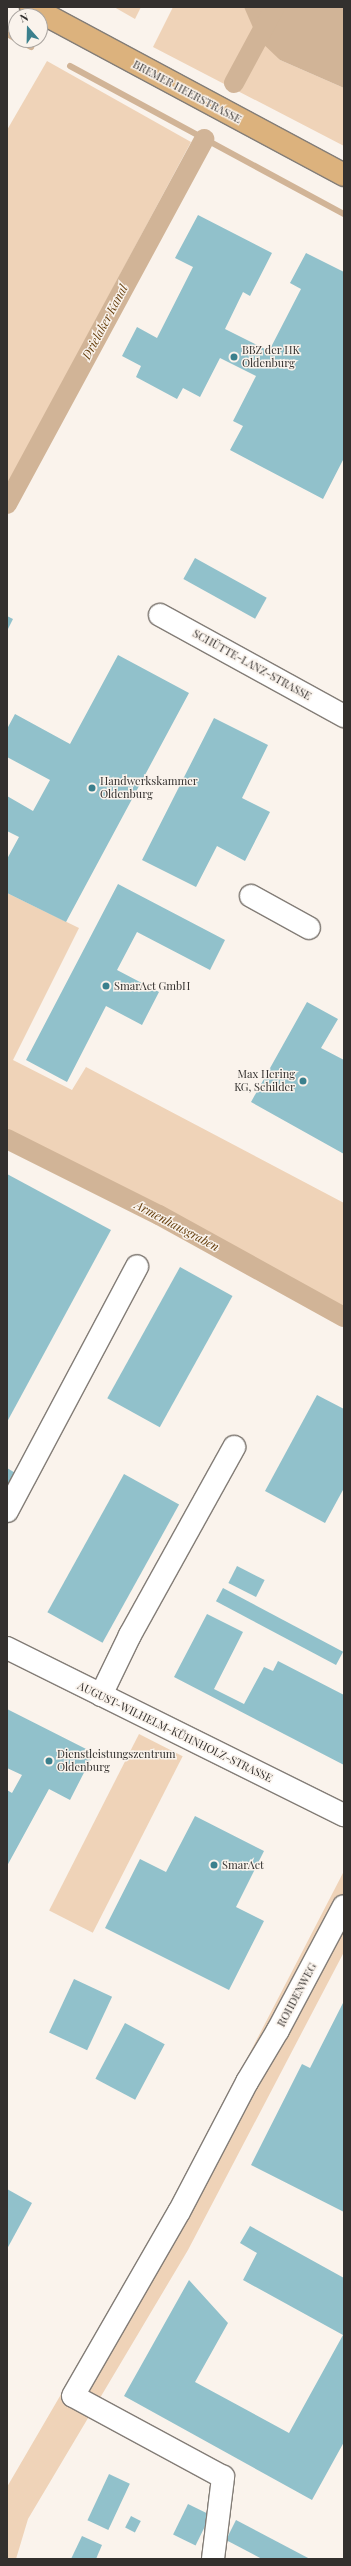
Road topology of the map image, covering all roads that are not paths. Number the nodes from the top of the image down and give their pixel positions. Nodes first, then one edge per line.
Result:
1 (31, 7) edge
2 (344, 175) edge
3 (160, 615) dead end
4 (344, 716) edge
5 (251, 896) dead end
6 (308, 928) dead end
7 (137, 1266) dead end
8 (234, 1447) dead end
9 (7, 1511) edge
10 (7, 1648) edge
11 (101, 1695) junction
12 (344, 1815) edge
13 (344, 1906) edge
14 (213, 2559) edge

1 - 2 main road, BREMER HEERSTRASSE
3 - 4 street, SCHÜTTE-LANZ-STRASSE
5 - 6 street
7 - 9 street
8 - 11 street
10 - 11 street, AUGUST-WILHELM-KÜHNHOLZ-STRASSE
11 - 12 street, AUGUST-WILHELM-KÜHNHOLZ-STRASSE
13 - 14 street, ROHDENWEG

